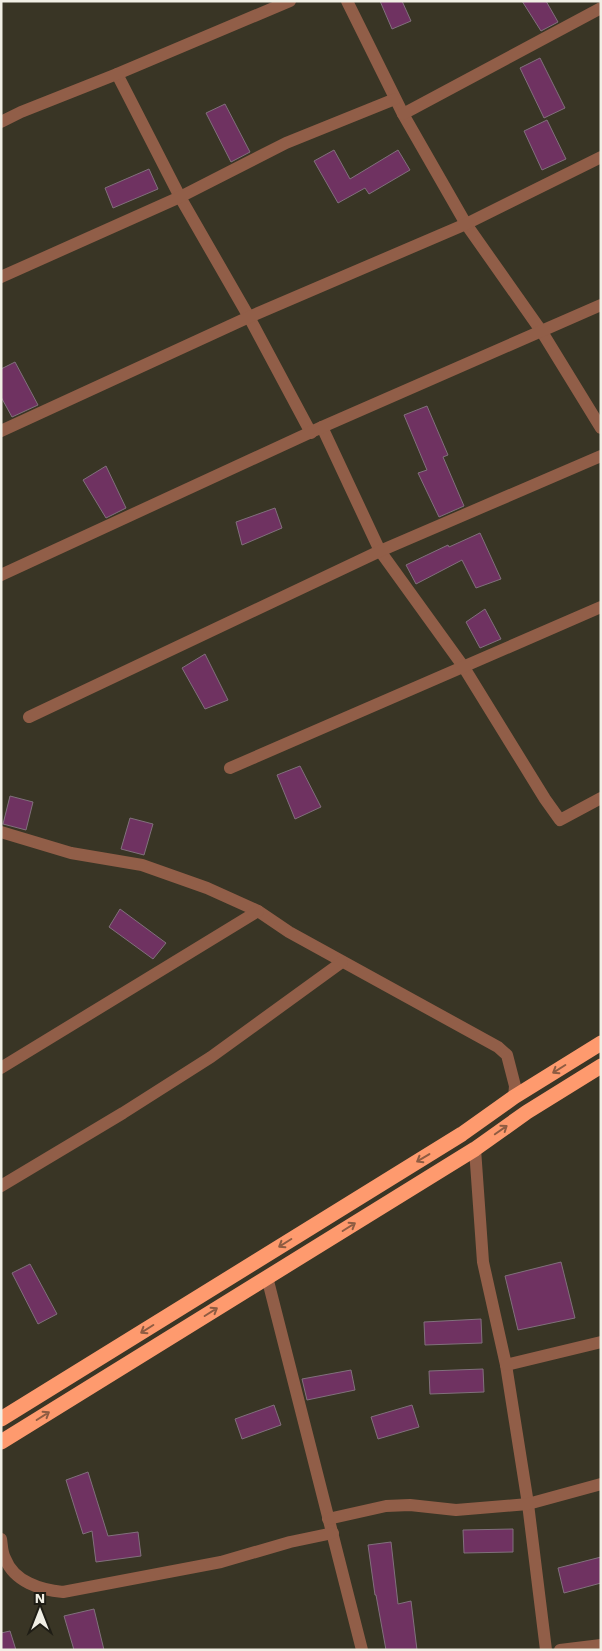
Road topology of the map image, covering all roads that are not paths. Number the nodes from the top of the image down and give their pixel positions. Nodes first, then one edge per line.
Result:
1 (290, 1) edge
2 (347, 1) edge
3 (601, 8) edge
4 (117, 74) junction
5 (395, 99) junction
6 (403, 114) junction
7 (1, 122) edge
8 (601, 157) edge
9 (180, 197) junction
10 (466, 224) junction
11 (1, 277) edge
12 (601, 306) edge
13 (249, 317) junction
14 (542, 332) junction
15 (601, 428) edge
16 (316, 430) junction
17 (1, 431) edge
18 (601, 456) edge
19 (380, 551) junction
20 (1, 575) edge
21 (601, 606) edge
22 (463, 666) junction
23 (29, 717) dead end
24 (230, 768) dead end
25 (601, 798) edge
26 (1, 832) edge
27 (258, 911) junction
28 (342, 962) junction
29 (601, 1043) edge
30 (601, 1066) edge
31 (1, 1068) edge
32 (514, 1097) junction
33 (475, 1149) junction
34 (1, 1186) edge
35 (267, 1277) junction
36 (601, 1342) edge
37 (506, 1365) junction
38 (1, 1419) edge
39 (1, 1442) edge
40 (601, 1484) edge
41 (528, 1504) junction
42 (328, 1519) junction
43 (333, 1533) junction
44 (1, 1539) edge
45 (601, 1645) edge
46 (362, 1650) edge
47 (546, 1650) edge
48 (560, 1650) edge

1 - 4 street
2 - 5 street
3 - 6 street
4 - 7 street
4 - 9 street
5 - 6 street
5 - 9 street
6 - 10 street
8 - 10 street
9 - 11 street
9 - 13 street
10 - 13 street
10 - 14 street
12 - 14 street
13 - 16 street
13 - 17 street
14 - 15 street
14 - 16 street
16 - 19 street
16 - 20 street
18 - 19 street
19 - 22 street
19 - 23 street
21 - 22 street
22 - 24 street
22 - 25 street
26 - 27 street
27 - 28 street
27 - 31 street
28 - 32 street
28 - 34 street
29 -> 32 highway
33 -> 30 highway
32 -> 38 highway
35 -> 33 highway
33 - 37 street
39 -> 35 highway
35 - 42 street
36 - 37 street
37 - 41 street
40 - 41 street
41 - 42 street
41 - 47 street
42 - 43 street
43 - 44 street
43 - 46 street
45 - 48 street

